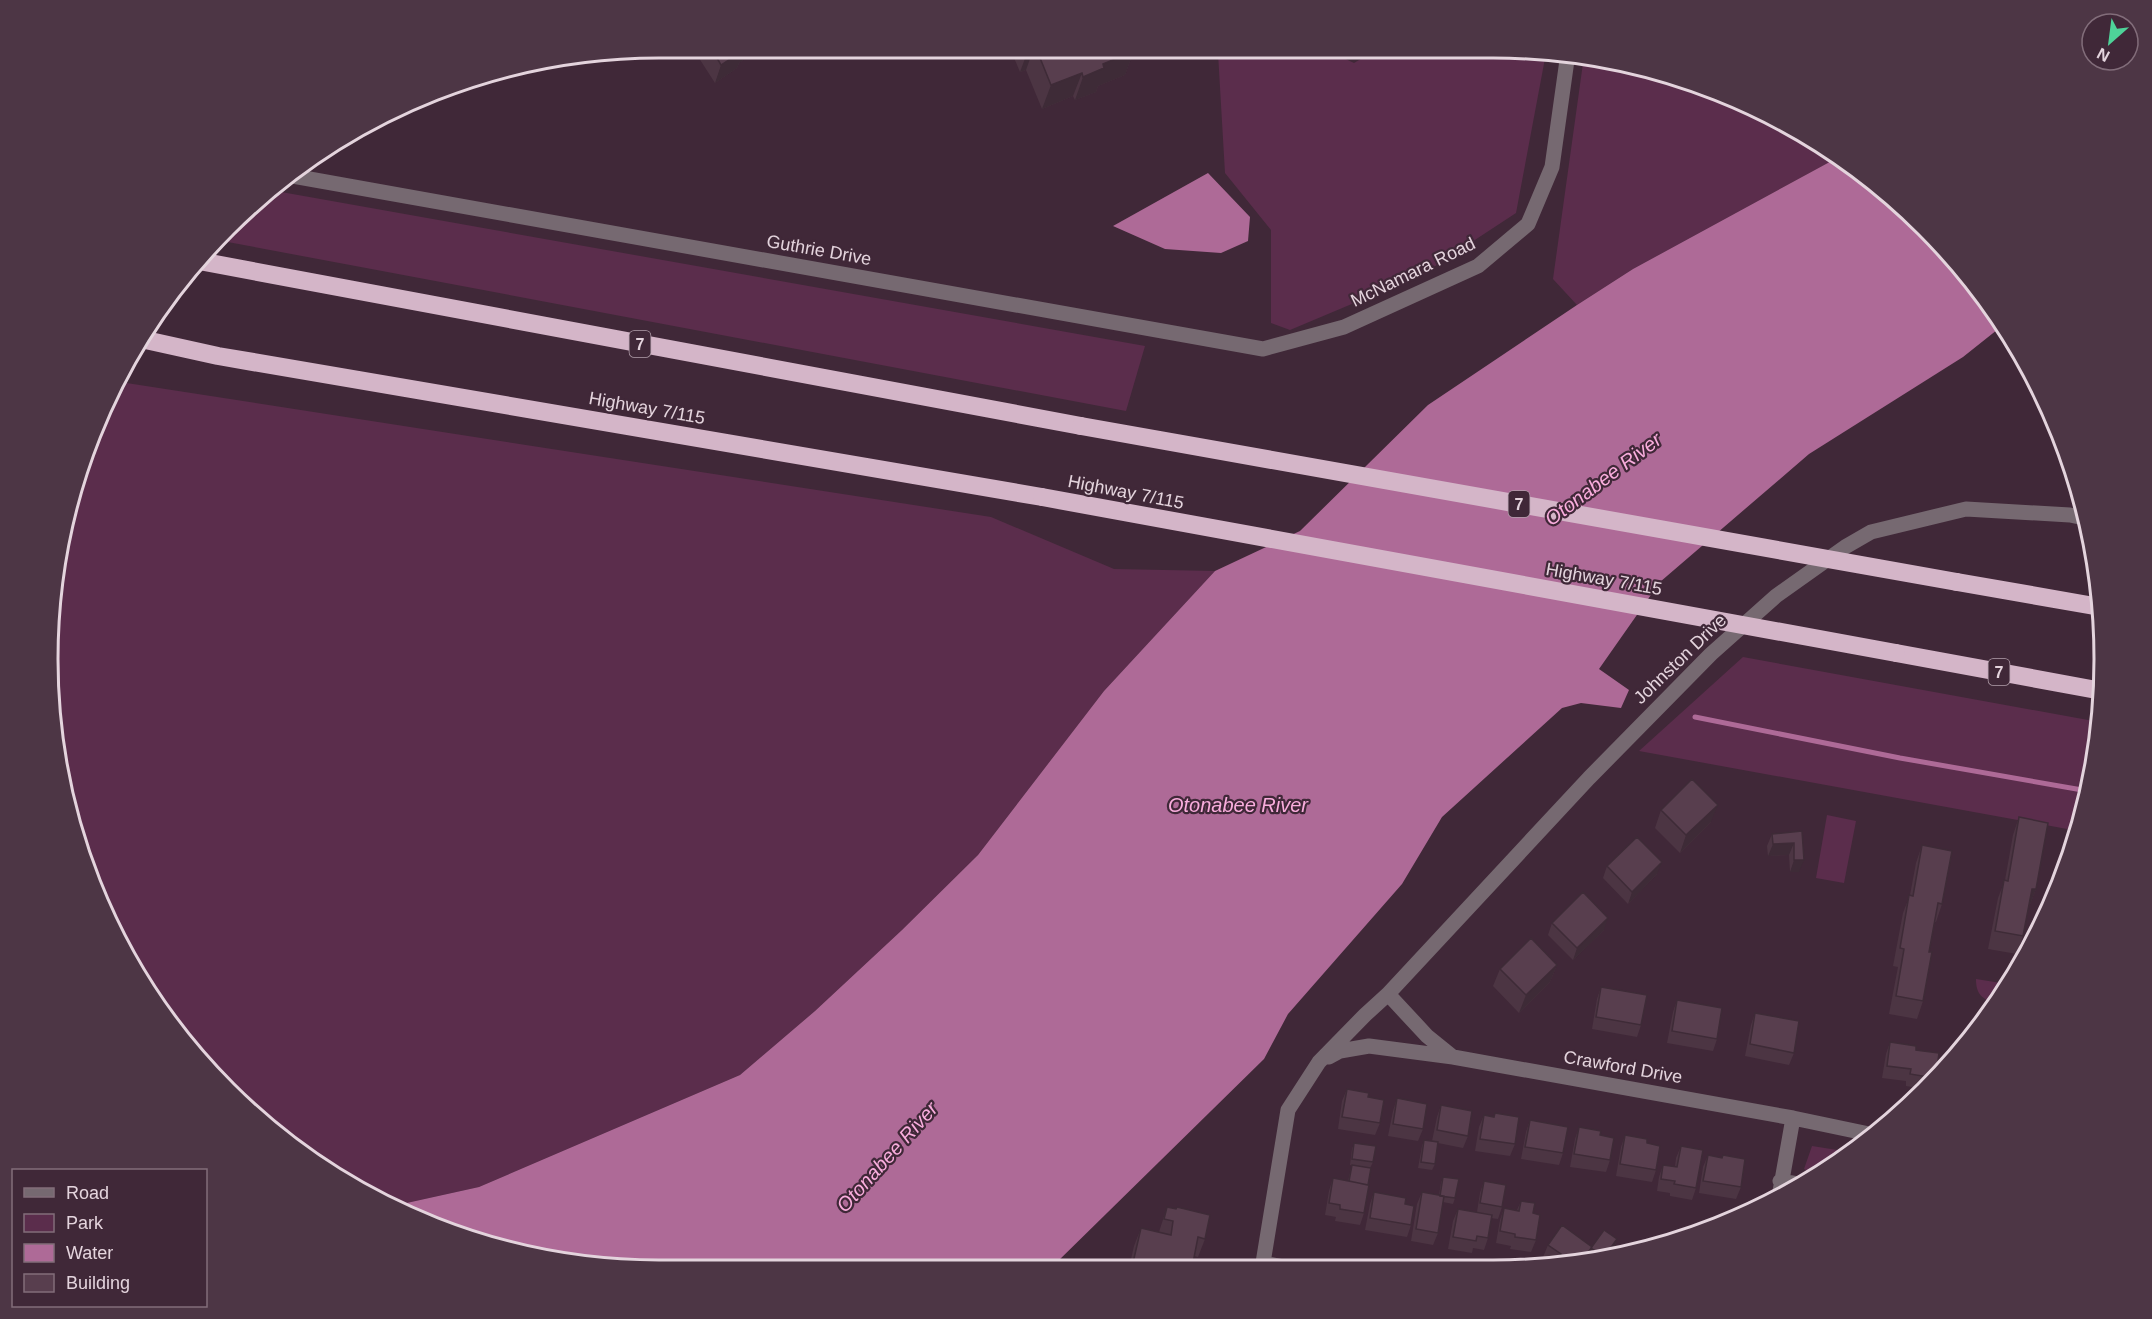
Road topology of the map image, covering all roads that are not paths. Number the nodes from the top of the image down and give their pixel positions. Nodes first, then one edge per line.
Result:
1 (1567, 64) edge
2 (302, 178) edge
3 (208, 263) edge
4 (1344, 327) joint
5 (150, 341) edge
6 (147, 346) edge
7 (218, 356) junction
8 (2076, 516) edge
9 (2090, 605) edge
10 (2093, 689) edge
11 (1388, 994) junction
12 (1453, 1057) junction
13 (1319, 1062) junction
14 (1793, 1118) junction
15 (1862, 1133) edge
16 (1780, 1181) junction
17 (1789, 1182) edge
18 (1780, 1187) edge
19 (1264, 1260) edge

1 - 4 street, McNamara Road
2 - 4 street, Guthrie Drive
3 - 9 highway, 7, bridge
5 - 7 highway, Highway 7/115 / 7
6 - 7 highway
7 - 10 highway, Highway 7/115 / 7, bridge
8 - 11 street, Johnston Drive
11 - 12 street, Crawford Drive
11 - 13 street, Johnston Drive
12 - 13 street
12 - 14 street, Crawford Drive
13 - 19 street, Johnston Drive
14 - 15 street, Crawford Drive
14 - 16 street
16 - 17 street
16 - 18 street

